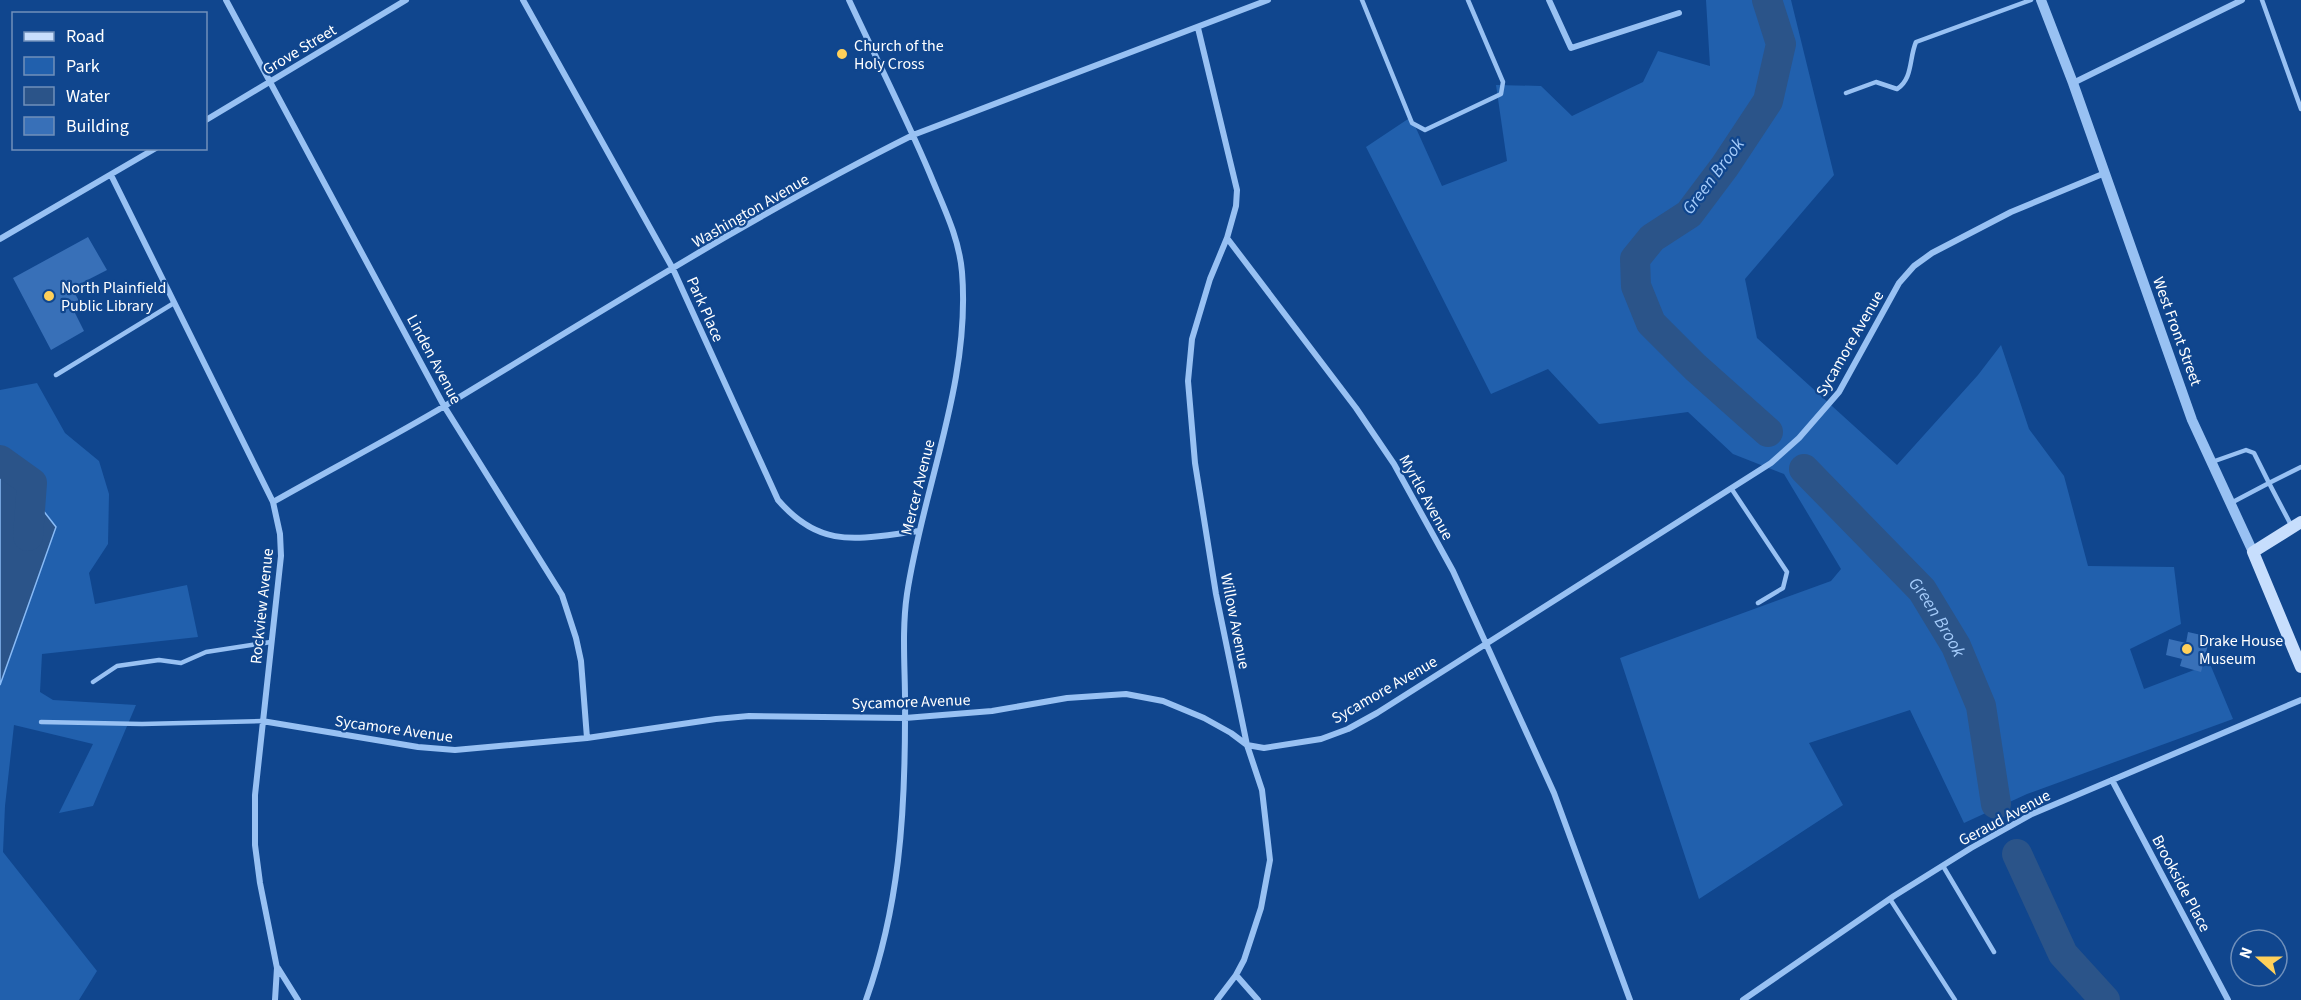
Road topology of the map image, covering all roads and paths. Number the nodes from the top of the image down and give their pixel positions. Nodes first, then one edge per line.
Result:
1 (226, 0) edge
2 (406, 0) edge
3 (523, 0) edge
4 (849, 0) edge
5 (1268, 0) edge
6 (1362, 0) edge
7 (1468, 0) edge
8 (1549, 0) edge
9 (2031, 0) edge
10 (2041, 0) edge
11 (2242, 0) edge
12 (2262, 0) edge
13 (1679, 13) dead end
14 (1198, 28) junction
15 (271, 81) junction
16 (2073, 83) junction
17 (1846, 93) dead end
18 (2301, 109) edge
19 (207, 119) edge
20 (913, 135) junction
21 (153, 150) edge
22 (2105, 173) junction
23 (111, 175) junction
24 (1227, 238) junction
25 (0, 239) edge
26 (673, 269) junction
27 (174, 303) junction
28 (56, 375) dead end
29 (444, 406) junction
30 (2212, 462) junction
31 (2301, 467) edge
32 (2269, 483) junction
33 (1731, 488) junction
34 (273, 502) junction
35 (2230, 503) junction
36 (2297, 525) edge
37 (919, 531) junction
38 (2253, 552) junction
39 (1758, 603) dead end
40 (271, 642) junction
41 (1485, 644) junction
42 (2301, 667) edge
43 (93, 682) dead end
44 (2301, 700) edge
45 (905, 718) junction
46 (262, 721) junction
47 (41, 722) dead end
48 (587, 738) junction
49 (1247, 745) junction
50 (2112, 780) junction
51 (1942, 866) junction
52 (1890, 899) junction
53 (1994, 952) dead end
54 (277, 968) junction
55 (1236, 975) junction
56 (275, 1000) edge
57 (298, 1000) edge
58 (866, 1000) edge
59 (1217, 1000) edge
60 (1258, 1000) edge
61 (1630, 1000) edge
62 (1743, 1000) edge
63 (1955, 1000) edge
64 (2228, 1000) edge

1 - 15 street, Linden Avenue
2 - 15 street, Grove Street
3 - 26 street, Park Place
4 - 20 street, Mercer Avenue
5 - 14 street, Washington Avenue
6 - 7 lane
8 - 13 street
9 - 17 lane
10 - 16 street, West Front Street
11 - 16 street
12 - 18 lane
14 - 20 street, Washington Avenue
14 - 24 street
15 - 19 street, Grove Street
15 - 29 street, Linden Avenue
16 - 22 street, West Front Street
20 - 26 street, Washington Avenue
20 - 37 street, Mercer Avenue
21 - 23 street
22 - 30 street, West Front Street
22 - 33 street, Sycamore Avenue
23 - 25 street
23 - 27 street, Rockview Avenue
24 - 41 street, Myrtle Avenue
24 - 49 street, Willow Avenue
26 - 29 street, Washington Avenue
26 - 37 street, Park Place
27 - 28 lane
27 - 34 street, Rockview Avenue
29 - 34 street, Washington Avenue
29 - 48 street, Linden Avenue
30 - 32 lane
30 - 35 street, West Front Street
31 - 32 lane
32 - 35 lane
32 - 36 lane
33 - 39 lane
33 - 41 street, Sycamore Avenue
34 - 40 street, Rockview Avenue
35 - 38 street, West Front Street
36 - 38 main road
37 - 45 street, Mercer Avenue
38 - 42 main road, West Front Street
40 - 43 lane
40 - 46 street, Rockview Avenue
41 - 49 street, Sycamore Avenue
41 - 61 street, Myrtle Avenue
44 - 50 street, Geraud Avenue
45 - 48 street, Sycamore Avenue
45 - 49 street, Sycamore Avenue
45 - 58 street, Mercer Avenue
46 - 47 lane
46 - 48 street, Sycamore Avenue
46 - 54 street, Rockview Avenue
49 - 55 street, Willow Avenue
50 - 51 street, Geraud Avenue
50 - 64 street, Brookside Place
51 - 52 street, Geraud Avenue
51 - 53 lane
52 - 62 street, Geraud Avenue
52 - 63 lane
54 - 56 street, Rockview Avenue
54 - 57 street, Rockview Avenue
55 - 59 street, Willow Avenue
55 - 60 street

